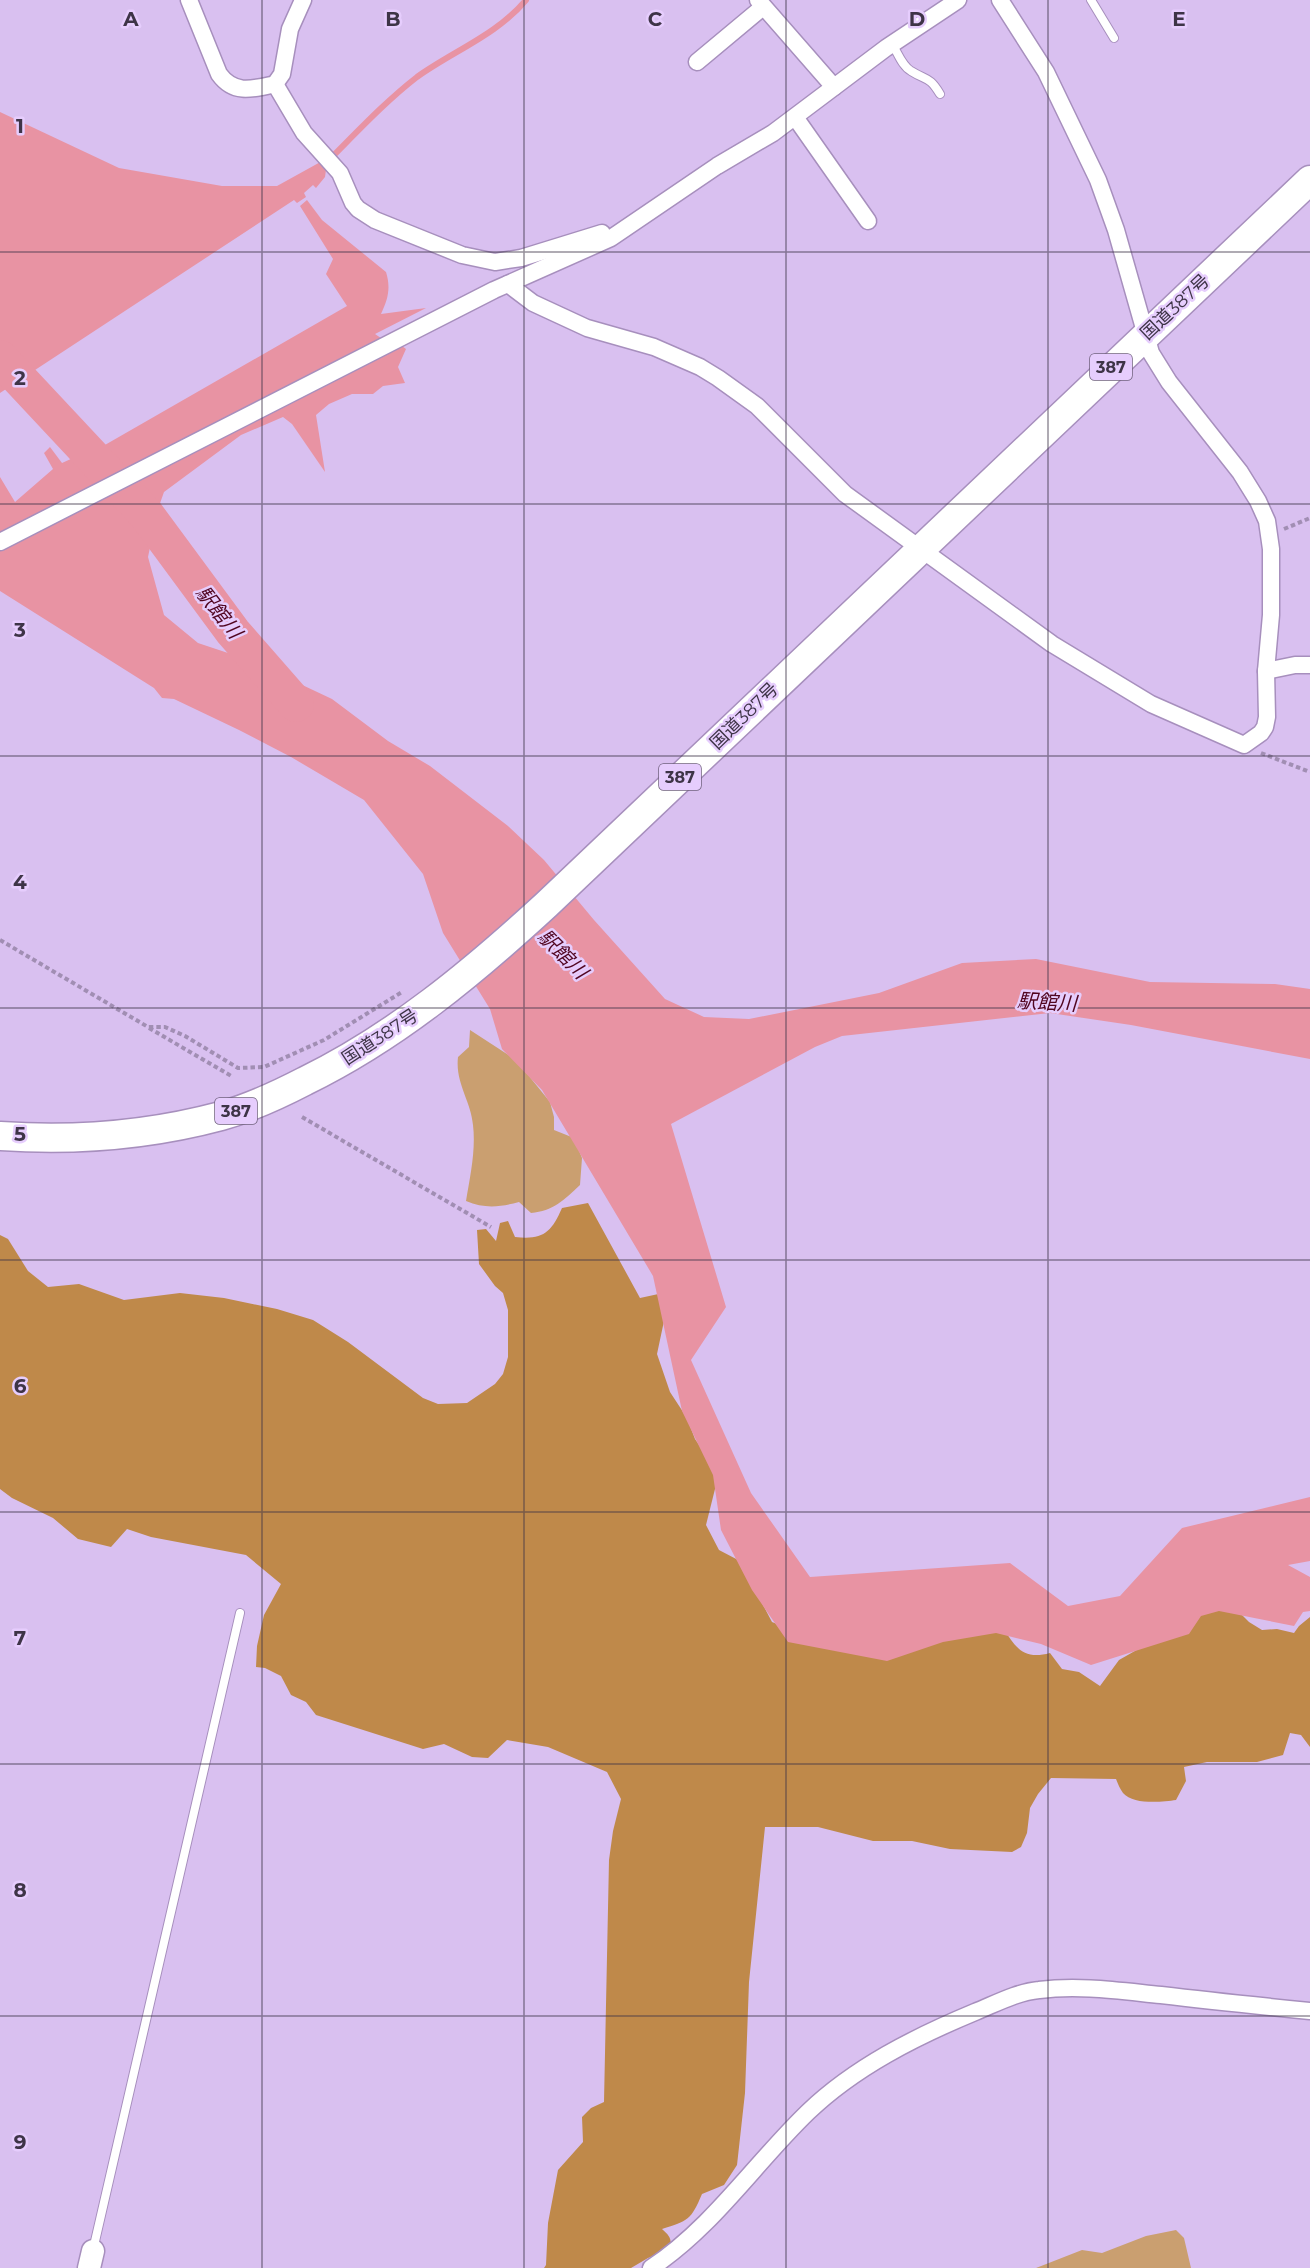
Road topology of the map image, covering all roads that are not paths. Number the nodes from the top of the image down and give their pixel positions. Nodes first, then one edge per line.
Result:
1 (189, 0) edge
2 (303, 0) edge
3 (958, 0) edge
4 (1000, 0) edge
5 (1091, 0) edge
6 (760, 3) edge
7 (1114, 38) dead end
8 (892, 44) junction
9 (698, 62) dead end
10 (275, 84) junction
11 (834, 87) junction
12 (940, 94) dead end
13 (795, 117) junction
14 (1310, 180) edge
15 (868, 221) dead end
16 (630, 226) junction
17 (501, 287) junction
18 (1145, 334) junction
19 (0, 542) edge
20 (917, 551) junction
21 (1310, 665) edge
22 (1266, 671) junction
23 (0, 1136) edge
24 (240, 1613) dead end
25 (1310, 2011) edge
26 (91, 2259) edge
27 (651, 2268) edge

1 - 10 street
2 - 10 street
3 - 8 street
4 - 18 street
5 - 7 lane
6 - 9 street
6 - 11 street
8 - 11 street
8 - 12 lane
10 - 16 street
11 - 13 street
13 - 15 street
13 - 16 street
14 - 18 highway, 国道387号 / 387
16 - 17 street
17 - 19 street
17 - 20 street
18 - 20 highway, 国道387号 / 387
18 - 22 street
20 - 22 street
20 - 23 highway, 国道387号 / 387
21 - 22 street
24 - 26 lane
25 - 27 street

